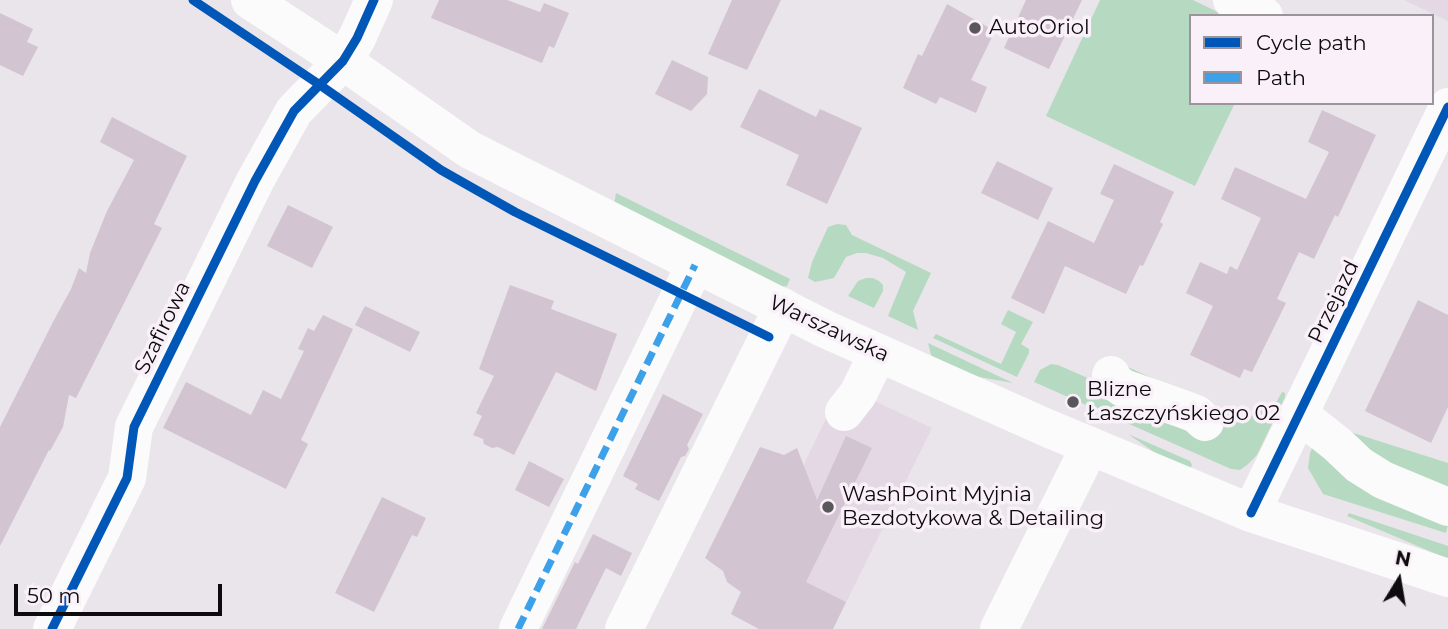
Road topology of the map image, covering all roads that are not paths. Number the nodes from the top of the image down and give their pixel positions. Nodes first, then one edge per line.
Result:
1 (250, 0) edge
2 (374, 0) edge
3 (1232, 0) edge
4 (1261, 14) edge
5 (343, 61) junction
6 (1448, 106) edge
7 (695, 265) junction
8 (783, 307) junction
9 (878, 353) junction
10 (1111, 375) dead end
11 (844, 412) dead end
12 (1299, 414) junction
13 (1205, 422) dead end
14 (1090, 446) junction
15 (1448, 507) edge
16 (1251, 513) junction
17 (1448, 578) edge
18 (52, 629) edge
19 (518, 629) edge
20 (624, 629) edge
21 (999, 629) edge

1 - 5 street, Warszawska
2 - 5 street, Szafirowa
3 - 4 street
5 - 7 street, Warszawska
5 - 18 street, Szafirowa
6 - 12 street, Przejazd
7 - 8 street, Warszawska
7 - 19 street
8 - 9 street, Warszawska
8 - 20 street
9 - 11 street
9 - 14 street, Warszawska
10 - 13 street
12 - 15 street
12 - 16 street, Przejazd
14 - 16 street, Warszawska
14 - 21 street
16 - 17 street, Warszawska

